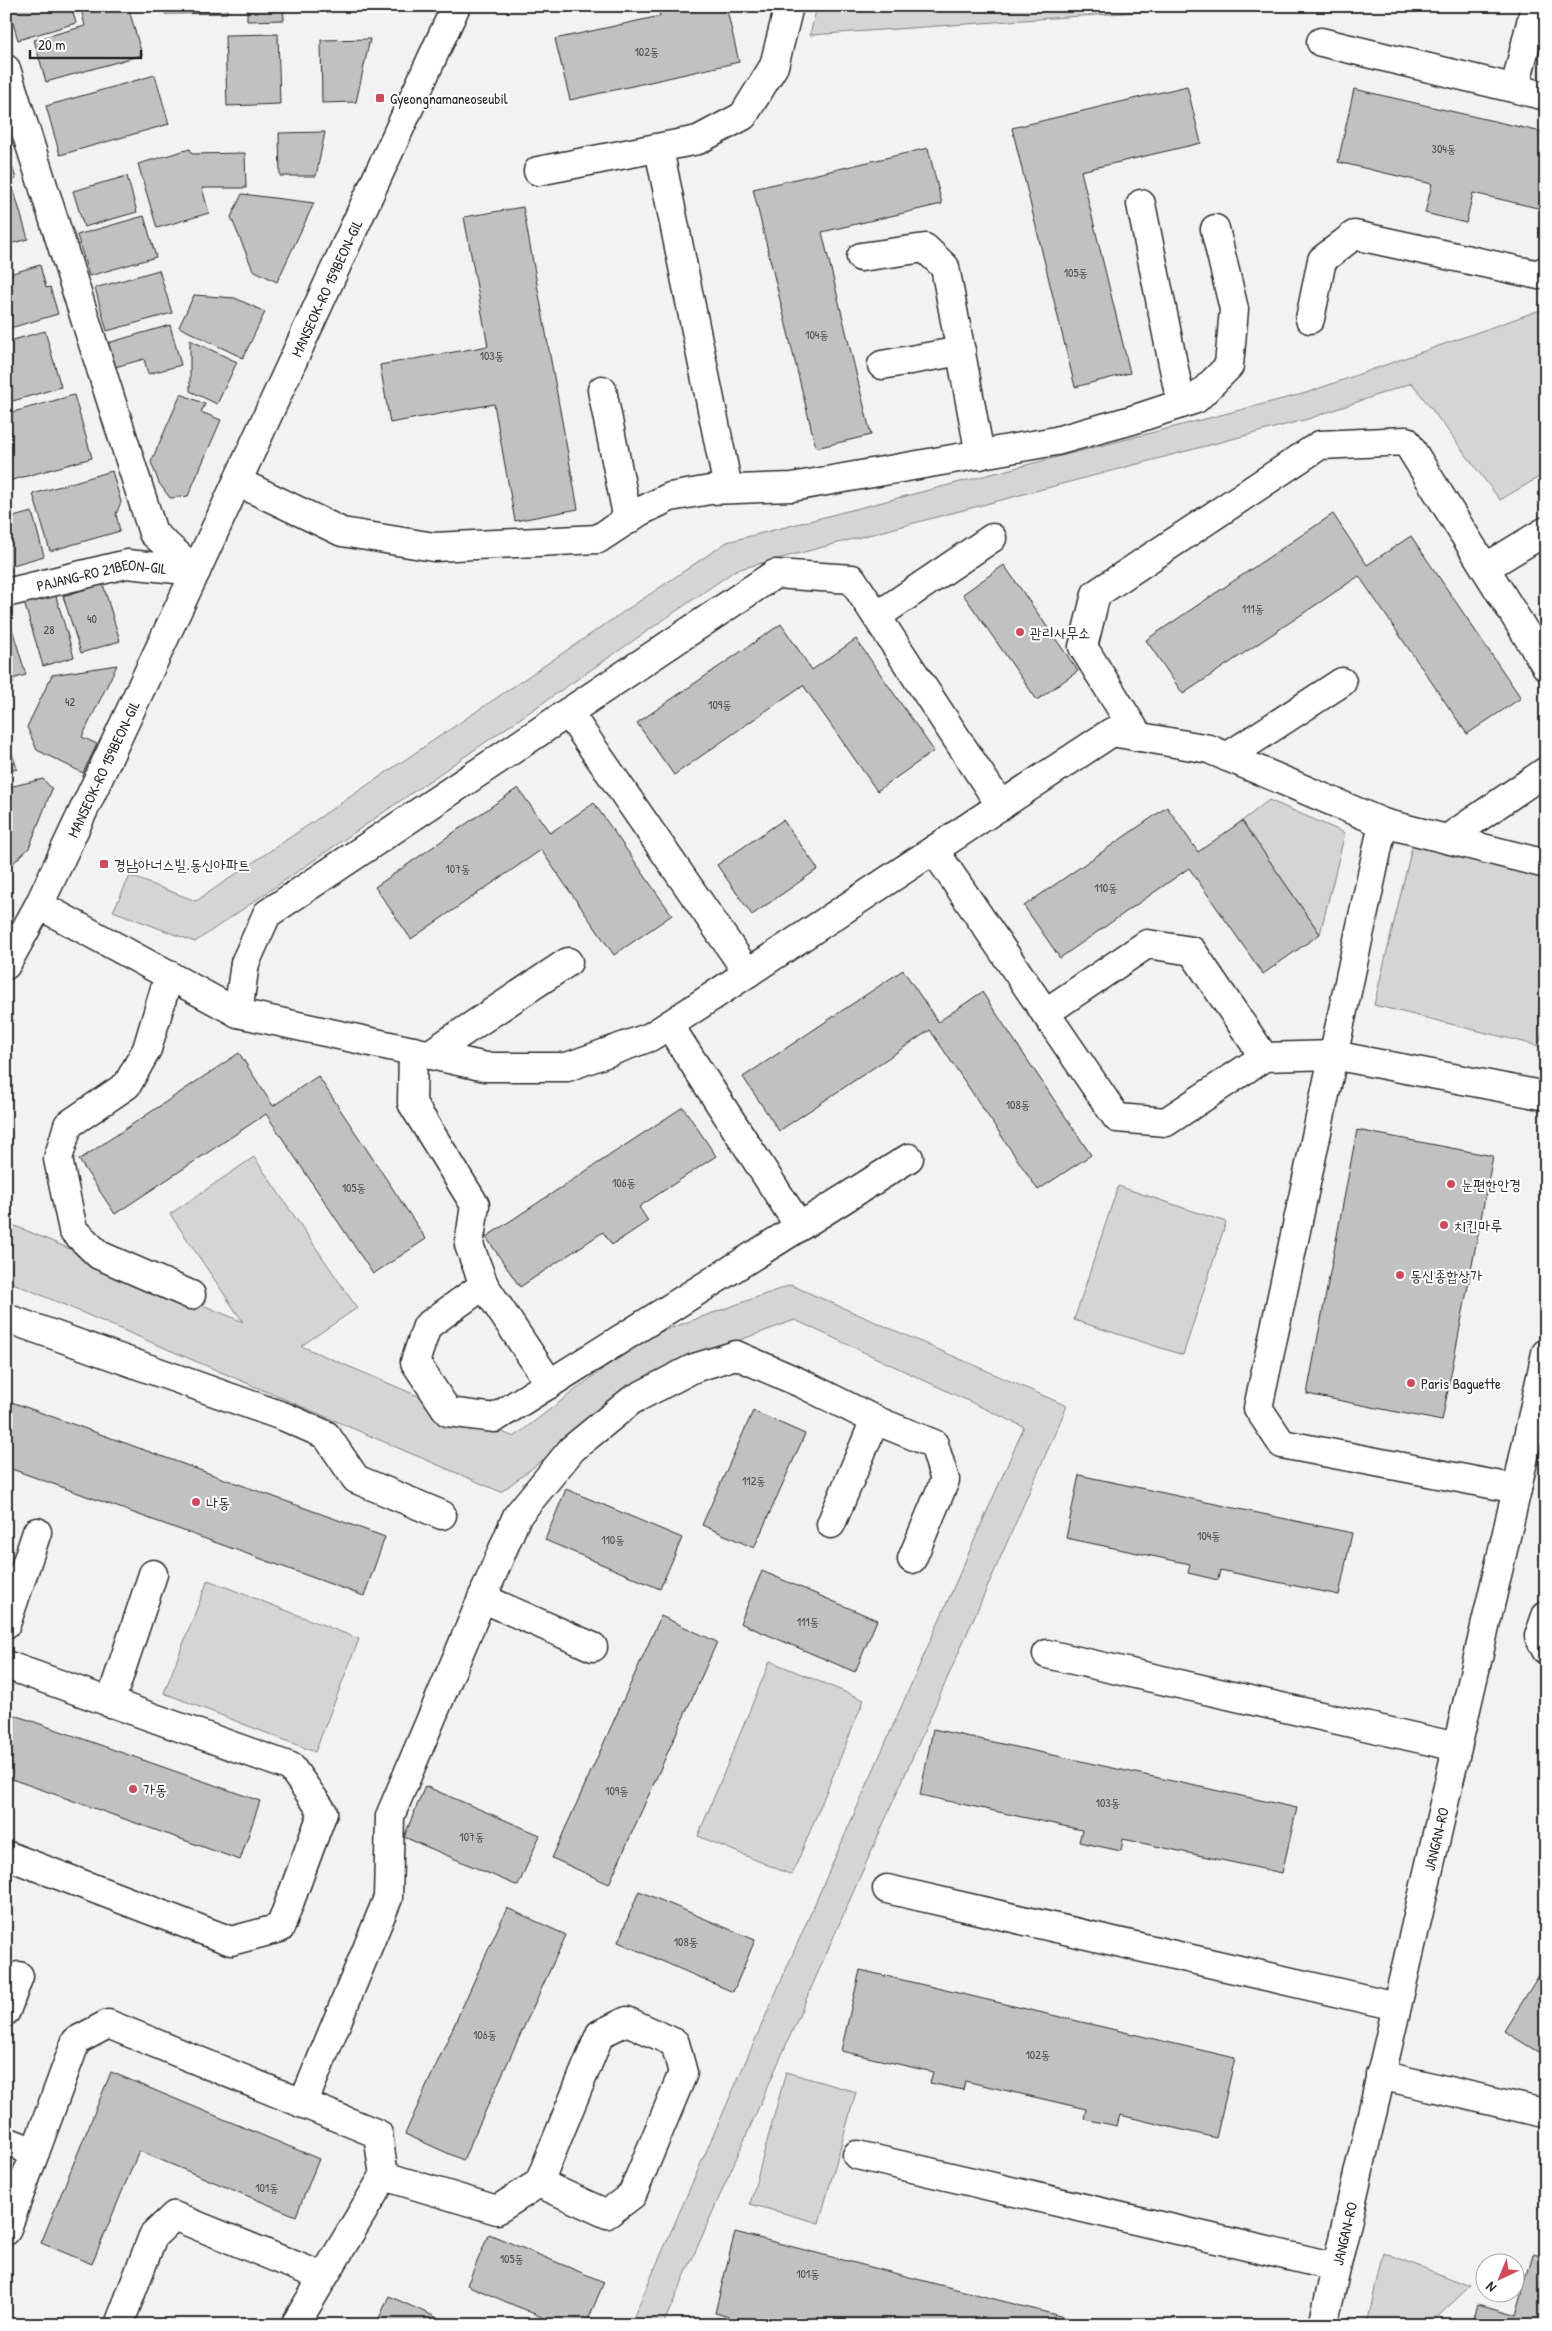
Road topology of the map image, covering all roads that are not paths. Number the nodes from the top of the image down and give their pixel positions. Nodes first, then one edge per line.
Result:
1 (456, 6) edge
2 (789, 6) edge
3 (1534, 6) edge
4 (1321, 42) dead end
5 (6, 69) edge
6 (1515, 88) junction
7 (1546, 96) edge
8 (659, 149) junction
9 (538, 171) dead end
10 (1141, 204) dead end
11 (1215, 229) dead end
12 (861, 257) dead end
13 (1546, 270) edge
14 (1310, 319) dead end
15 (961, 351) junction
16 (882, 365) dead end
17 (602, 390) dead end
18 (1181, 404) junction
19 (980, 455) junction
20 (238, 482) junction
21 (728, 488) junction
22 (628, 520) junction
23 (1546, 531) edge
24 (992, 538) dead end
25 (1485, 568) junction
26 (196, 571) junction
27 (6, 593) edge
28 (877, 616) junction
29 (1538, 634) edge
30 (1546, 666) edge
31 (1342, 682) dead end
32 (568, 712) junction
33 (1139, 737) junction
34 (1227, 756) junction
35 (1546, 771) edge
36 (1002, 806) junction
37 (1383, 823) junction
38 (1447, 839) junction
39 (934, 850) junction
40 (1546, 864) edge
41 (39, 906) junction
42 (568, 962) dead end
43 (6, 966) edge
44 (748, 973) junction
45 (169, 974) junction
46 (238, 1013) junction
47 (1045, 1013) junction
48 (669, 1025) junction
49 (422, 1052) junction
50 (1334, 1055) junction
51 (1264, 1057) junction
52 (1546, 1096) edge
53 (909, 1158) dead end
54 (799, 1226) junction
55 (484, 1285) junction
56 (191, 1295) dead end
57 (6, 1318) edge
58 (1546, 1353) edge
59 (550, 1384) junction
60 (875, 1420) junction
61 (1517, 1489) junction
62 (442, 1514) dead end
63 (831, 1524) dead end
64 (37, 1532) dead end
65 (912, 1559) dead end
66 (153, 1574) dead end
67 (482, 1598) junction
68 (1546, 1616) edge
69 (6, 1624) edge
70 (593, 1647) dead end
71 (1546, 1650) edge
72 (1047, 1654) dead end
73 (6, 1665) edge
74 (110, 1702) junction
75 (1457, 1747) junction
76 (6, 1855) edge
77 (887, 1889) dead end
78 (19, 1976) dead end
79 (1396, 2006) junction
80 (6, 2011) edge
81 (1380, 2075) junction
82 (302, 2104) junction
83 (1546, 2109) edge
84 (6, 2141) edge
85 (35, 2152) junction
86 (856, 2155) dead end
87 (384, 2176) junction
88 (539, 2183) junction
89 (6, 2231) edge
90 (1336, 2267) junction
91 (323, 2277) junction
92 (121, 2325) edge
93 (295, 2325) edge
94 (1323, 2325) edge

1 - 20 street, MANSEOK-RO 159BEON-GIL
2 - 8 street
3 - 6 street
4 - 6 street
5 - 26 street
6 - 7 street
8 - 9 street
8 - 21 street
10 - 18 street
11 - 18 street
12 - 15 street
13 - 14 street
15 - 16 street
15 - 19 street
17 - 22 street
18 - 19 street
19 - 21 street
20 - 22 street
20 - 26 street, MANSEOK-RO 159BEON-GIL
21 - 22 street
23 - 25 street
24 - 28 street
25 - 29 street
25 - 33 street
26 - 27 street, PAJANG-RO 21BEON-GIL
26 - 41 street, MANSEOK-RO 159BEON-GIL
28 - 32 street
28 - 36 street
29 - 30 street
31 - 34 street
32 - 44 street
32 - 46 street
33 - 34 street
33 - 36 street
34 - 37 street
35 - 38 street
36 - 39 street
37 - 38 street
37 - 50 street
38 - 40 street
39 - 44 street
39 - 47 street
41 - 43 street, MANSEOK-RO 159BEON-GIL
41 - 45 street
42 - 49 street
44 - 48 street
45 - 46 street
45 - 56 street
46 - 49 street
47 - 51 street
47 - 51 street
48 - 49 street
48 - 54 street
49 - 55 street
50 - 51 street
50 - 52 street
50 - 61 street
53 - 54 street
54 - 59 street
55 - 59 street
55 - 59 street
57 - 62 street
58 - 61 street, JANGAN-RO
60 - 63 street
60 - 65 street
60 - 67 street
61 - 75 street, JANGAN-RO
64 - 69 street
66 - 74 street
67 - 70 street
67 - 82 street
68 - 71 street
72 - 75 street
73 - 74 street
74 - 76 street
75 - 79 street, JANGAN-RO
77 - 79 street
78 - 80 street
79 - 81 street, JANGAN-RO
81 - 83 street
81 - 90 street, JANGAN-RO
82 - 85 street
82 - 87 street
84 - 85 street
85 - 89 street
86 - 90 street
87 - 88 street
87 - 91 street
88 - 88 street
90 - 94 street, JANGAN-RO
91 - 92 street
91 - 93 street

